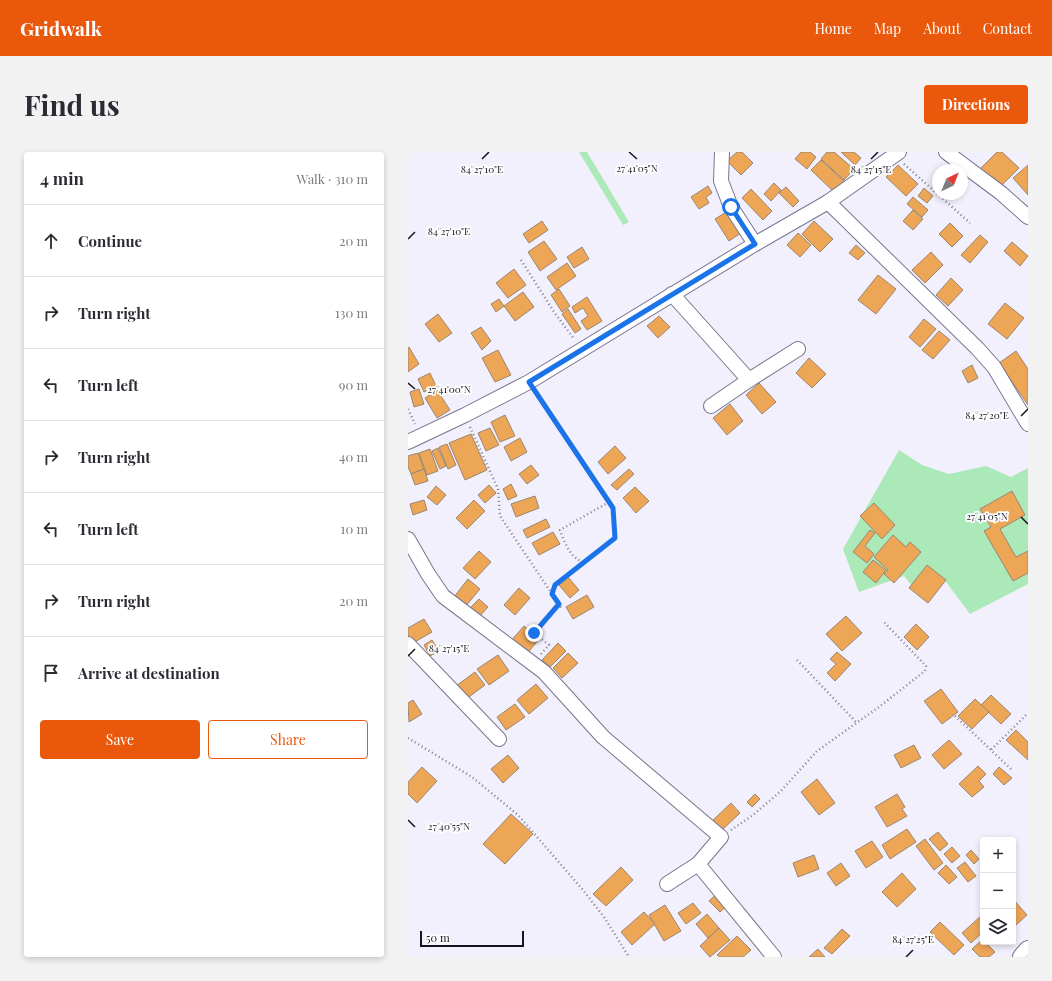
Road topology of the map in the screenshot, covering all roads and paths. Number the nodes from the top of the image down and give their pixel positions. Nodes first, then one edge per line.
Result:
1 (722, 152) edge
2 (946, 152) edge
3 (897, 154) edge
4 (828, 202) junction
5 (1028, 217) edge
6 (970, 223) dead end
7 (755, 244) junction
8 (521, 260) dead end
9 (672, 294) junction
10 (581, 349) junction
11 (798, 349) dead end
12 (749, 380) junction
13 (529, 382) junction
14 (711, 406) dead end
15 (465, 415) junction
16 (1028, 424) edge
17 (408, 442) edge
18 (609, 502) junction
19 (408, 539) edge
20 (583, 562) junction
21 (552, 594) junction
22 (559, 604) junction
23 (562, 609) dead end
24 (884, 621) dead end
25 (408, 644) edge
26 (797, 660) dead end
27 (532, 664) junction
28 (1028, 713) edge
29 (955, 716) dead end
30 (856, 722) junction
31 (408, 738) edge
32 (499, 739) dead end
33 (992, 750) junction
34 (1011, 769) dead end
35 (721, 837) junction
36 (698, 864) junction
37 (667, 884) dead end
38 (1028, 950) edge
39 (629, 957) edge
40 (774, 957) edge
41 (1022, 957) edge

1 - 7 street
2 - 5 street
3 - 4 street
3 - 6 path
4 - 7 street
4 - 16 street
7 - 9 street
8 - 10 path
9 - 10 street
9 - 12 street
10 - 13 street
11 - 12 street
12 - 14 street
13 - 15 street
13 - 18 path
15 - 17 street
15 - 21 path
18 - 20 path
18 - 20 path
19 - 27 street
20 - 21 path
21 - 22 path
22 - 23 path
22 - 27 path
24 - 30 path
25 - 32 street
26 - 30 path
27 - 35 street
28 - 33 path
29 - 33 path
30 - 35 path
31 - 39 path
33 - 34 path
35 - 36 street
36 - 37 street
36 - 40 street
38 - 41 main road

